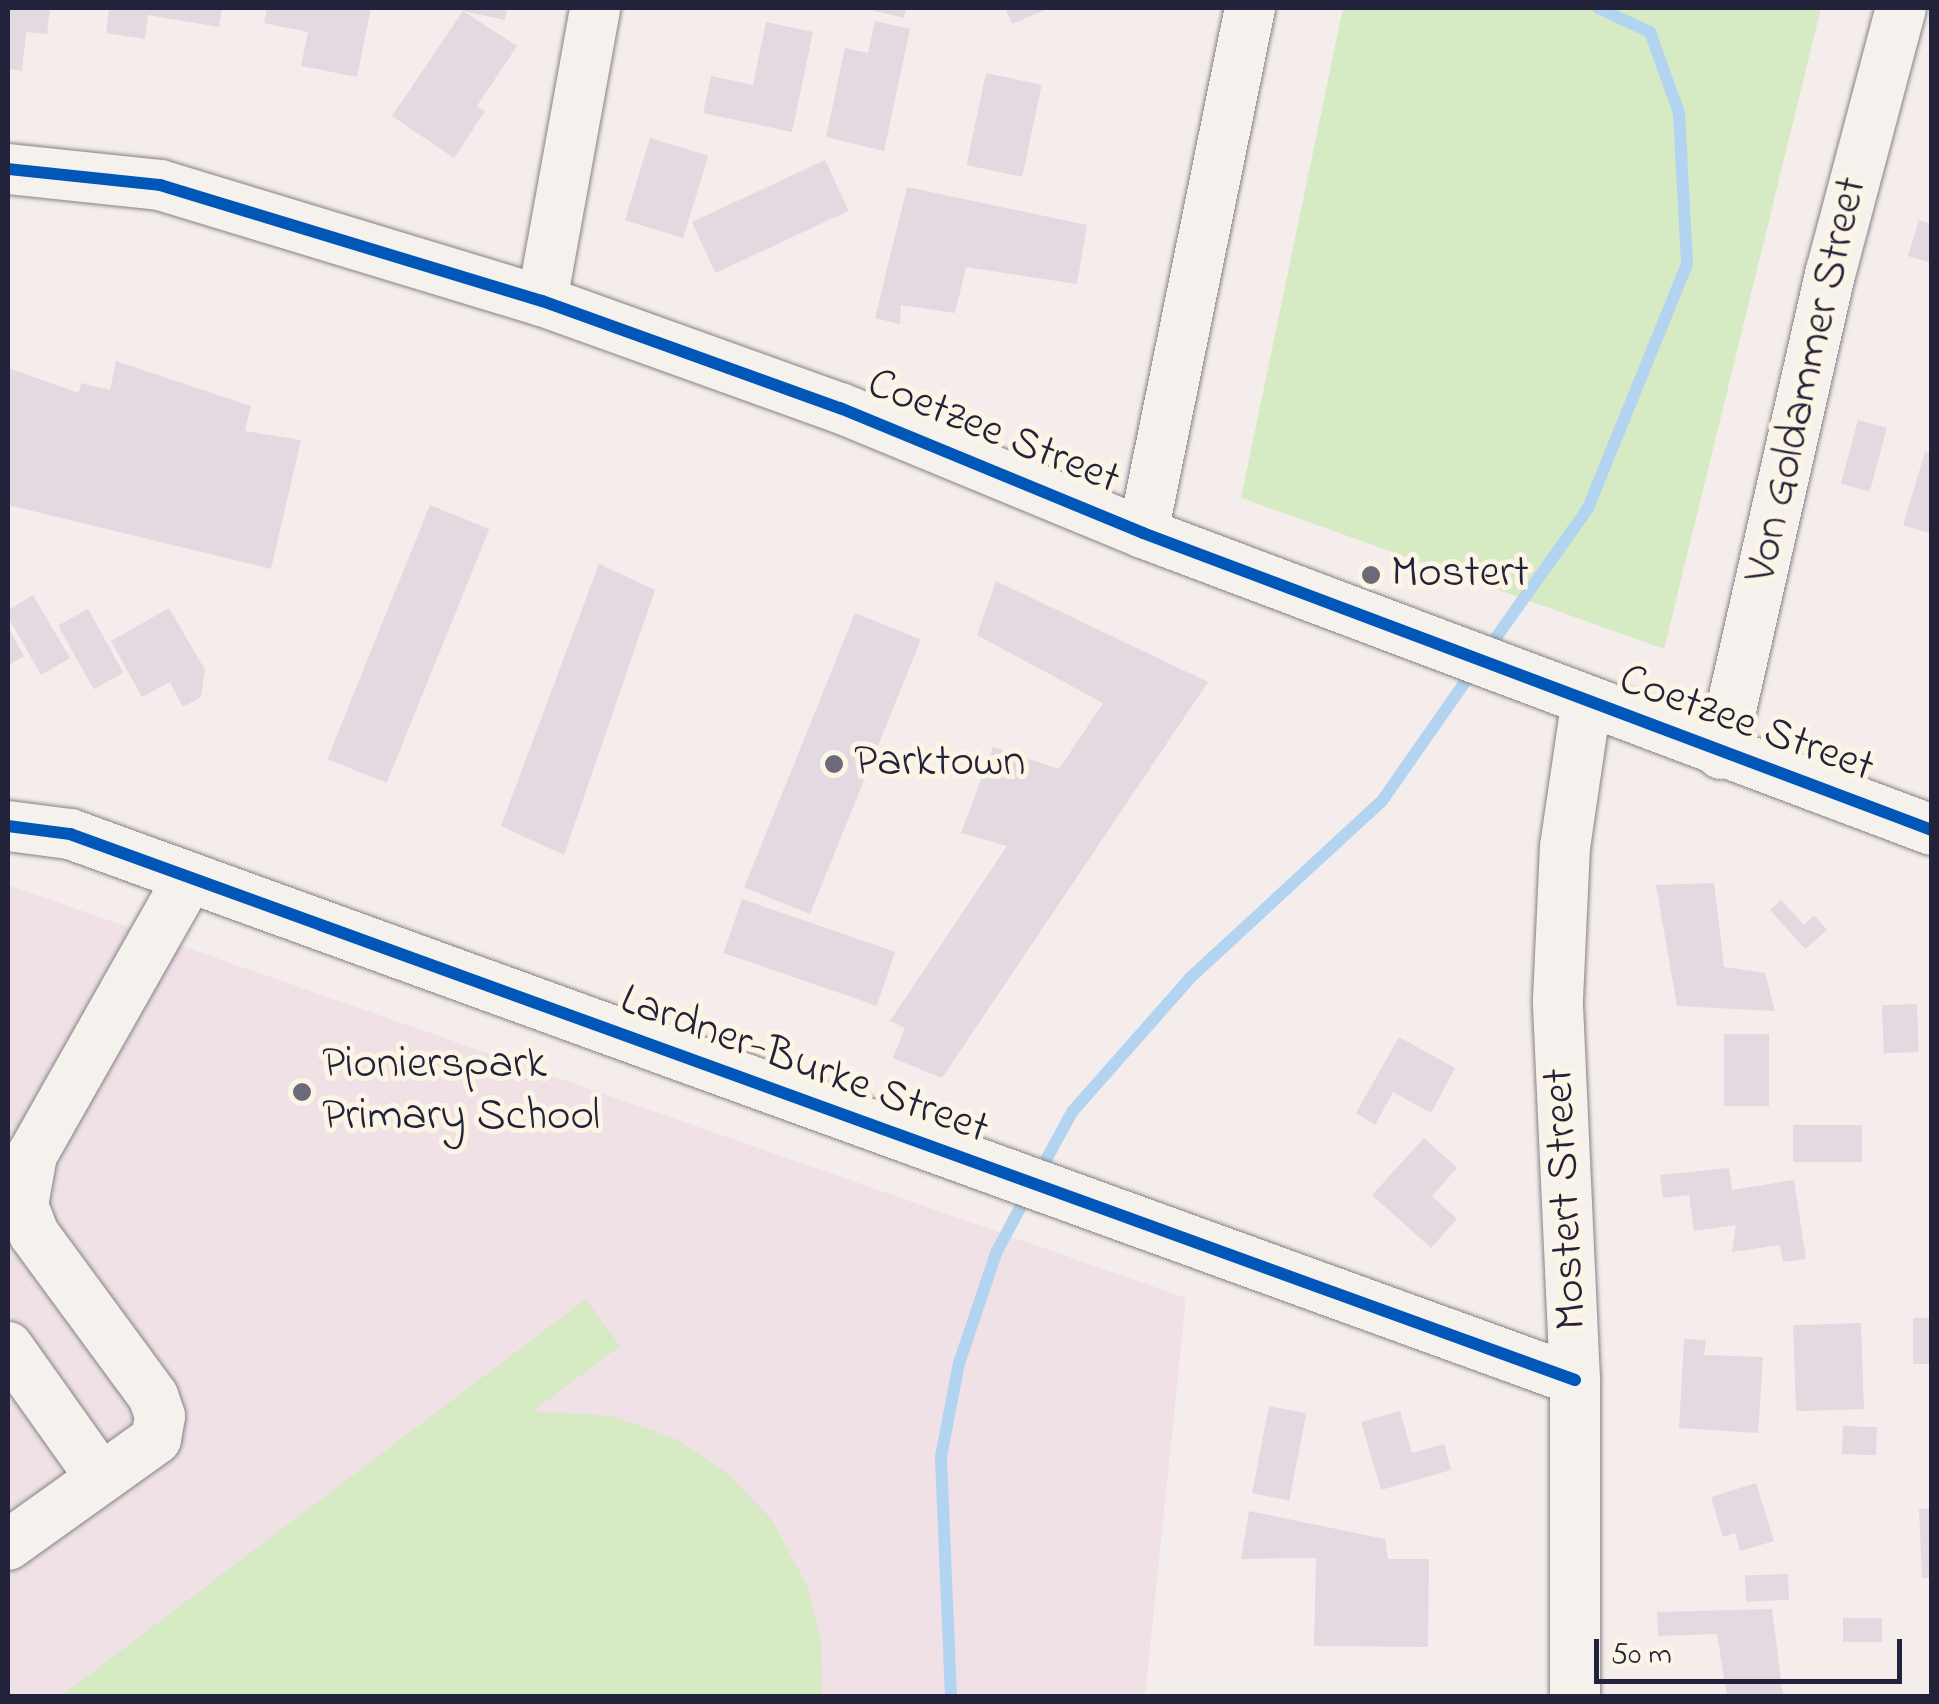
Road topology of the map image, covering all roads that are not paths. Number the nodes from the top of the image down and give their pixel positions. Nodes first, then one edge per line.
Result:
1 (595, 8) edge
2 (1250, 8) edge
3 (1901, 8) edge
4 (8, 169) edge
5 (542, 301) junction
6 (1143, 533) junction
7 (1586, 704) junction
8 (1721, 754) junction
9 (8, 826) edge
10 (1932, 830) edge
11 (189, 877) junction
12 (8, 1347) edge
13 (1575, 1380) junction
14 (101, 1478) junction
15 (12, 1531) edge
16 (1576, 1696) edge

1 - 5 street
2 - 6 street
3 - 8 street, Von Goldammer Street
4 - 5 street, Coetzee Street
5 - 6 street, Coetzee Street
6 - 7 street, Coetzee Street
7 - 8 street, Coetzee Street
7 - 13 street, Mostert Street
8 - 10 street, Coetzee Street
9 - 11 street, Lardner-Burke Street
11 - 13 street, Lardner-Burke Street
11 - 14 street
12 - 14 street
13 - 16 street, Mostert Street
14 - 15 street

